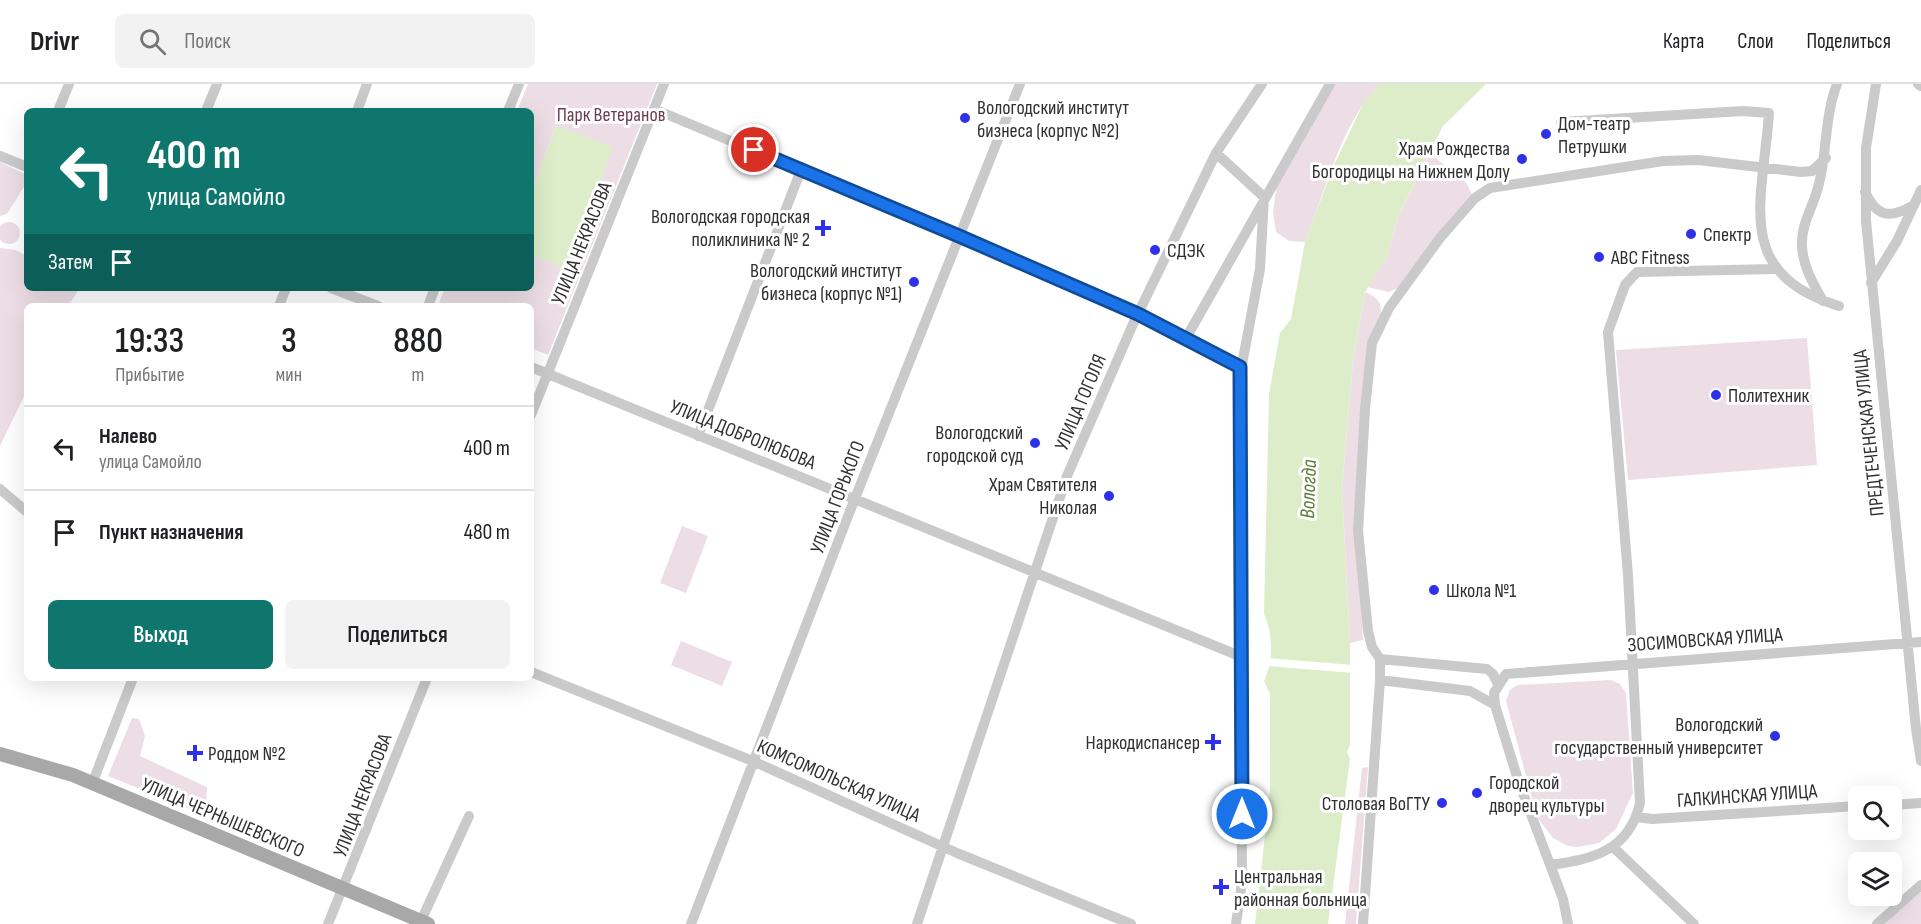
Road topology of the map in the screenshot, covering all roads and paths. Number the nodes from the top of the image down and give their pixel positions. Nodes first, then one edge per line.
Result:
1 (69, 84) edge
2 (218, 84) edge
3 (367, 84) edge
4 (519, 84) edge
5 (664, 84) edge
6 (1020, 84) edge
7 (1262, 84) edge
8 (1330, 84) edge
9 (1837, 84) edge
10 (1876, 84) edge
11 (59, 108) edge
12 (207, 108) edge
13 (358, 108) edge
14 (509, 108) edge
15 (654, 109) junction
16 (1561, 122) dead end
17 (1216, 153) junction
18 (0, 156) edge
19 (1826, 158) junction
20 (24, 166) edge
21 (1764, 169) junction
22 (801, 170) junction
23 (1865, 191) junction
24 (1264, 198) junction
25 (1918, 198) edge
26 (959, 236) junction
27 (1775, 269) junction
28 (1871, 284) junction
29 (339, 291) edge
30 (1824, 301) junction
31 (370, 303) edge
32 (1839, 306) dead end
33 (1138, 314) junction
34 (1185, 340) junction
35 (1240, 367) junction
36 (534, 368) edge
37 (547, 374) junction
38 (534, 407) edge
39 (698, 435) junction
40 (0, 489) edge
41 (855, 498) junction
42 (24, 509) edge
43 (1035, 573) junction
44 (1921, 642) edge
45 (1907, 643) junction
46 (1242, 657) junction
47 (1380, 659) junction
48 (1634, 662) junction
49 (534, 673) edge
50 (1380, 680) junction
51 (132, 681) edge
52 (426, 681) edge
53 (1498, 684) junction
54 (1495, 705) junction
55 (0, 754) edge
56 (754, 762) junction
57 (1921, 762) edge
58 (92, 784) junction
59 (1921, 803) edge
60 (1902, 804) edge
61 (1848, 807) edge
62 (469, 816) dead end
63 (1637, 817) junction
64 (945, 847) junction
65 (1613, 847) junction
66 (1550, 865) junction
67 (1921, 885) edge
68 (343, 889) junction
69 (425, 922) edge
70 (328, 924) edge
71 (691, 924) edge
72 (918, 924) edge
73 (1131, 924) edge
74 (1236, 924) edge
75 (1363, 924) edge
76 (1568, 924) edge
77 (1694, 924) edge
78 (1877, 924) edge

1 - 11 street
2 - 12 street
3 - 13 street
4 - 14 street
5 - 15 street, УЛИЦА НЕКРАСОВА
6 - 26 street, УЛИЦА ГОРЬКОГО
7 - 17 street, УЛИЦА ГОГОЛЯ
8 - 24 street
9 - 19 street
10 - 23 street, ПРЕДТЕЧЕНСКАЯ УЛИЦА
15 - 22 street
15 - 37 street, УЛИЦА НЕКРАСОВА
16 - 21 street
17 - 24 street
17 - 33 street, УЛИЦА ГОГОЛЯ
18 - 20 street
19 - 21 street
19 - 30 street
21 - 27 street
21 - 47 street
22 - 26 street
22 - 39 street
23 - 25 street
23 - 28 street, ПРЕДТЕЧЕНСКАЯ УЛИЦА
24 - 34 street
24 - 35 street
25 - 28 street
26 - 33 street
26 - 41 street, УЛИЦА ГОРЬКОГО
27 - 30 street
27 - 48 street
28 - 45 street, ПРЕДТЕЧЕНСКАЯ УЛИЦА
29 - 31 street
30 - 32 street
33 - 34 street
33 - 43 street, УЛИЦА ГОГОЛЯ
34 - 35 street
35 - 46 street
36 - 37 street, УЛИЦА ДОБРОЛЮБОВА
37 - 38 street, УЛИЦА НЕКРАСОВА
37 - 39 street, УЛИЦА ДОБРОЛЮБОВА
39 - 41 street, УЛИЦА ДОБРОЛЮБОВА
40 - 42 street
41 - 43 street, УЛИЦА ДОБРОЛЮБОВА
41 - 56 street, УЛИЦА ГОРЬКОГО
43 - 46 street, УЛИЦА ДОБРОЛЮБОВА
43 - 64 street, УЛИЦА ГОГОЛЯ
44 - 45 street, ЗОСИМОВСКАЯ УЛИЦА
45 - 48 street, ЗОСИМОВСКАЯ УЛИЦА
45 - 57 street, ПРЕДТЕЧЕНСКАЯ УЛИЦА
46 - 74 street
47 - 50 street
47 - 53 street
48 - 53 street, ЗОСИМОВСКАЯ УЛИЦА
48 - 63 street
49 - 56 street, КОМСОМОЛЬСКАЯ УЛИЦА
50 - 54 street
50 - 75 street
51 - 58 street
52 - 68 street, УЛИЦА НЕКРАСОВА
53 - 54 street
54 - 66 street
55 - 58 main road, УЛИЦА ЧЕРНЫШЕВСКОГО
56 - 64 street, КОМСОМОЛЬСКАЯ УЛИЦА
56 - 71 street, УЛИЦА ГОРЬКОГО
58 - 68 main road, УЛИЦА ЧЕРНЫШЕВСКОГО
59 - 60 street
61 - 63 street, ГАЛКИНСКАЯ УЛИЦА
62 - 69 street
63 - 65 street
64 - 72 street, УЛИЦА ГОГОЛЯ
64 - 73 street, КОМСОМОЛЬСКАЯ УЛИЦА
65 - 66 street
65 - 77 street
66 - 76 street
67 - 78 street
68 - 69 main road, УЛИЦА ЧЕРНЫШЕВСКОГО
68 - 70 street, УЛИЦА НЕКРАСОВА

